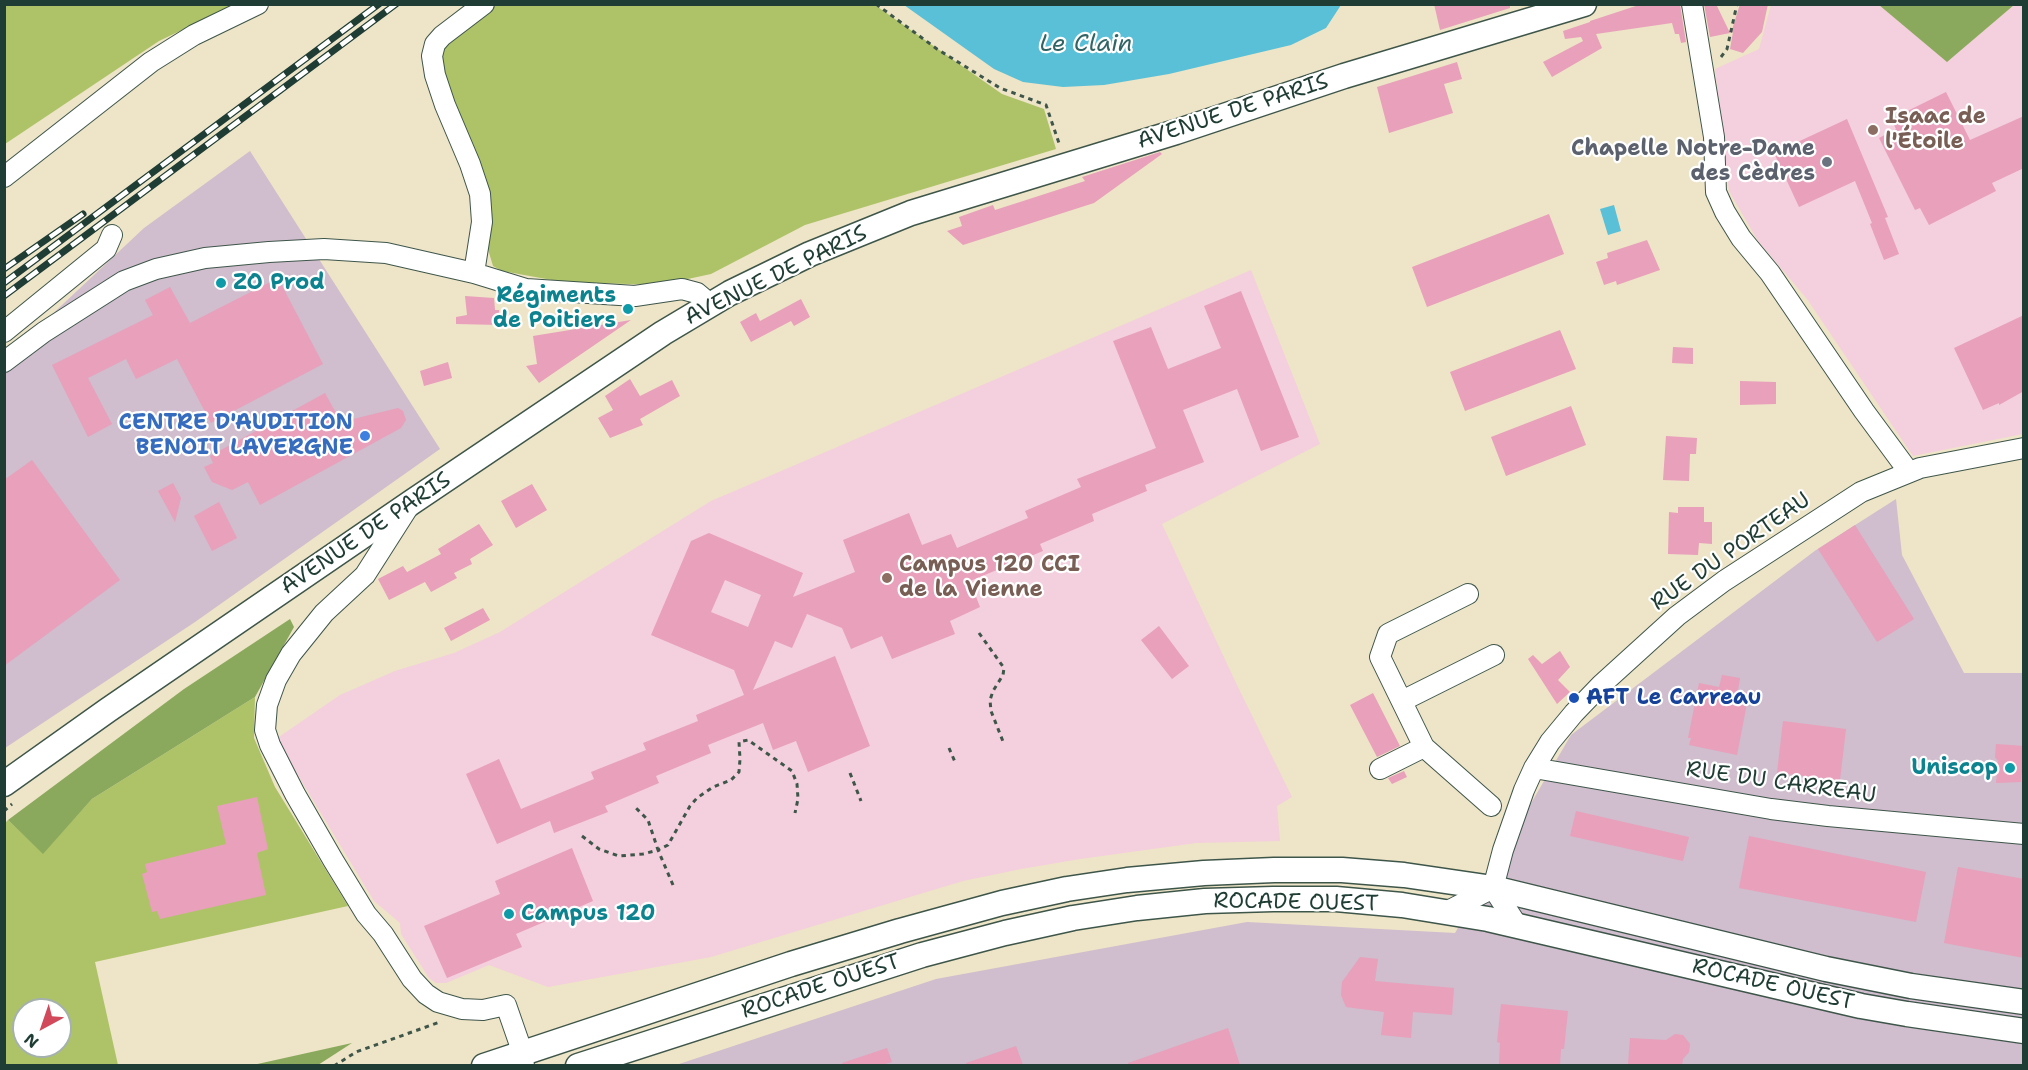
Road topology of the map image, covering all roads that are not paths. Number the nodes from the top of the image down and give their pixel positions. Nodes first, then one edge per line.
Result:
1 (258, 4) edge
2 (484, 4) edge
3 (1584, 4) edge
4 (1692, 4) edge
5 (4, 177) edge
6 (112, 235) dead end
7 (474, 273) junction
8 (710, 304) junction
9 (4, 332) edge
10 (4, 362) edge
11 (2024, 448) edge
12 (1909, 472) junction
13 (412, 502) junction
14 (1468, 594) dead end
15 (1494, 656) dead end
16 (1402, 701) junction
17 (1424, 747) junction
18 (1534, 768) junction
19 (1380, 769) dead end
20 (4, 784) edge
21 (1491, 806) dead end
22 (2024, 834) edge
23 (1493, 888) junction
24 (1446, 912) junction
25 (1517, 925) junction
26 (2024, 1002) edge
27 (2024, 1031) edge
28 (526, 1061) edge
29 (586, 1064) edge
30 (484, 1065) edge

1 - 5 street
2 - 7 street
3 - 8 main road, AVENUE DE PARIS
4 - 12 street
6 - 9 street
7 - 8 street
7 - 10 street
8 - 13 main road, AVENUE DE PARIS
11 - 12 street, RUE DU PORTEAU
12 - 18 street, RUE DU PORTEAU
13 - 20 main road, AVENUE DE PARIS
13 - 28 street
14 - 16 street
15 - 16 street
16 - 17 street
17 - 19 street
17 - 21 street
18 - 22 street, RUE DU CARREAU
18 - 23 street, RUE DU PORTEAU
23 - 24 street
23 - 25 street
23 - 26 main road
23 - 28 main road
24 - 25 main road, ROCADE OUEST
24 - 29 main road, ROCADE OUEST
25 - 27 main road, ROCADE OUEST
28 - 30 main road

